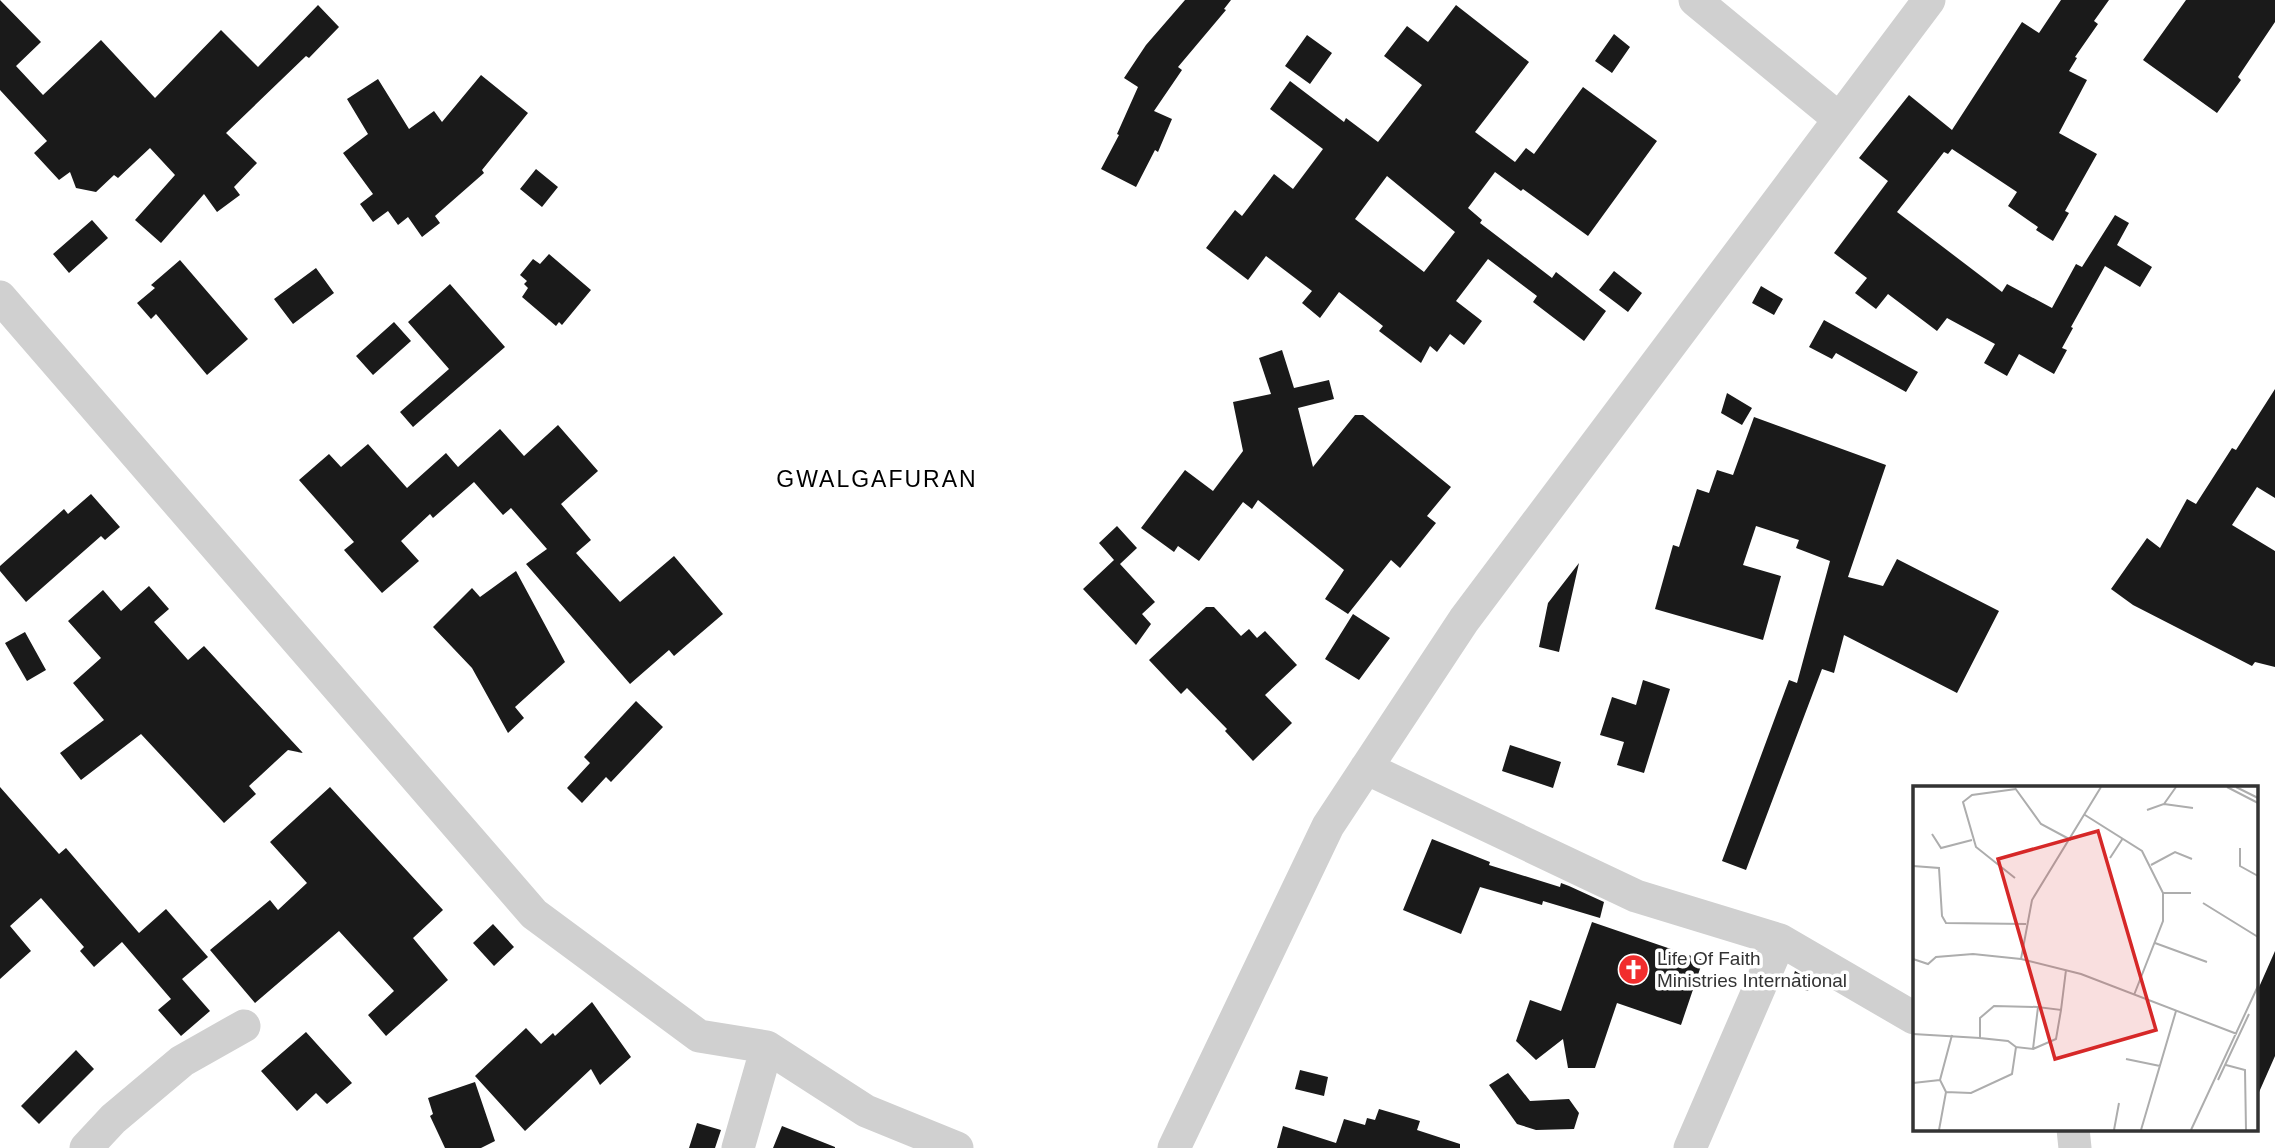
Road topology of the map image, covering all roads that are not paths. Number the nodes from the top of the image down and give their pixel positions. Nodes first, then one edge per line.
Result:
1 (1695, 0) edge
2 (1929, 0) edge
3 (1838, 118) junction
4 (6, 314) edge
5 (1366, 768) junction
6 (1780, 940) junction
7 (1913, 1017) edge
8 (244, 1026) dead end
9 (767, 1047) junction
10 (2073, 1130) edge
11 (86, 1148) edge
12 (738, 1148) edge
13 (957, 1148) edge
14 (1174, 1148) edge
15 (1690, 1148) edge
16 (2075, 1148) edge

1 - 3 street
2 - 3 street
3 - 5 street
4 - 9 street
5 - 6 street
5 - 14 street
6 - 7 street
6 - 15 street
8 - 11 street
9 - 12 street
9 - 13 street
10 - 16 street

